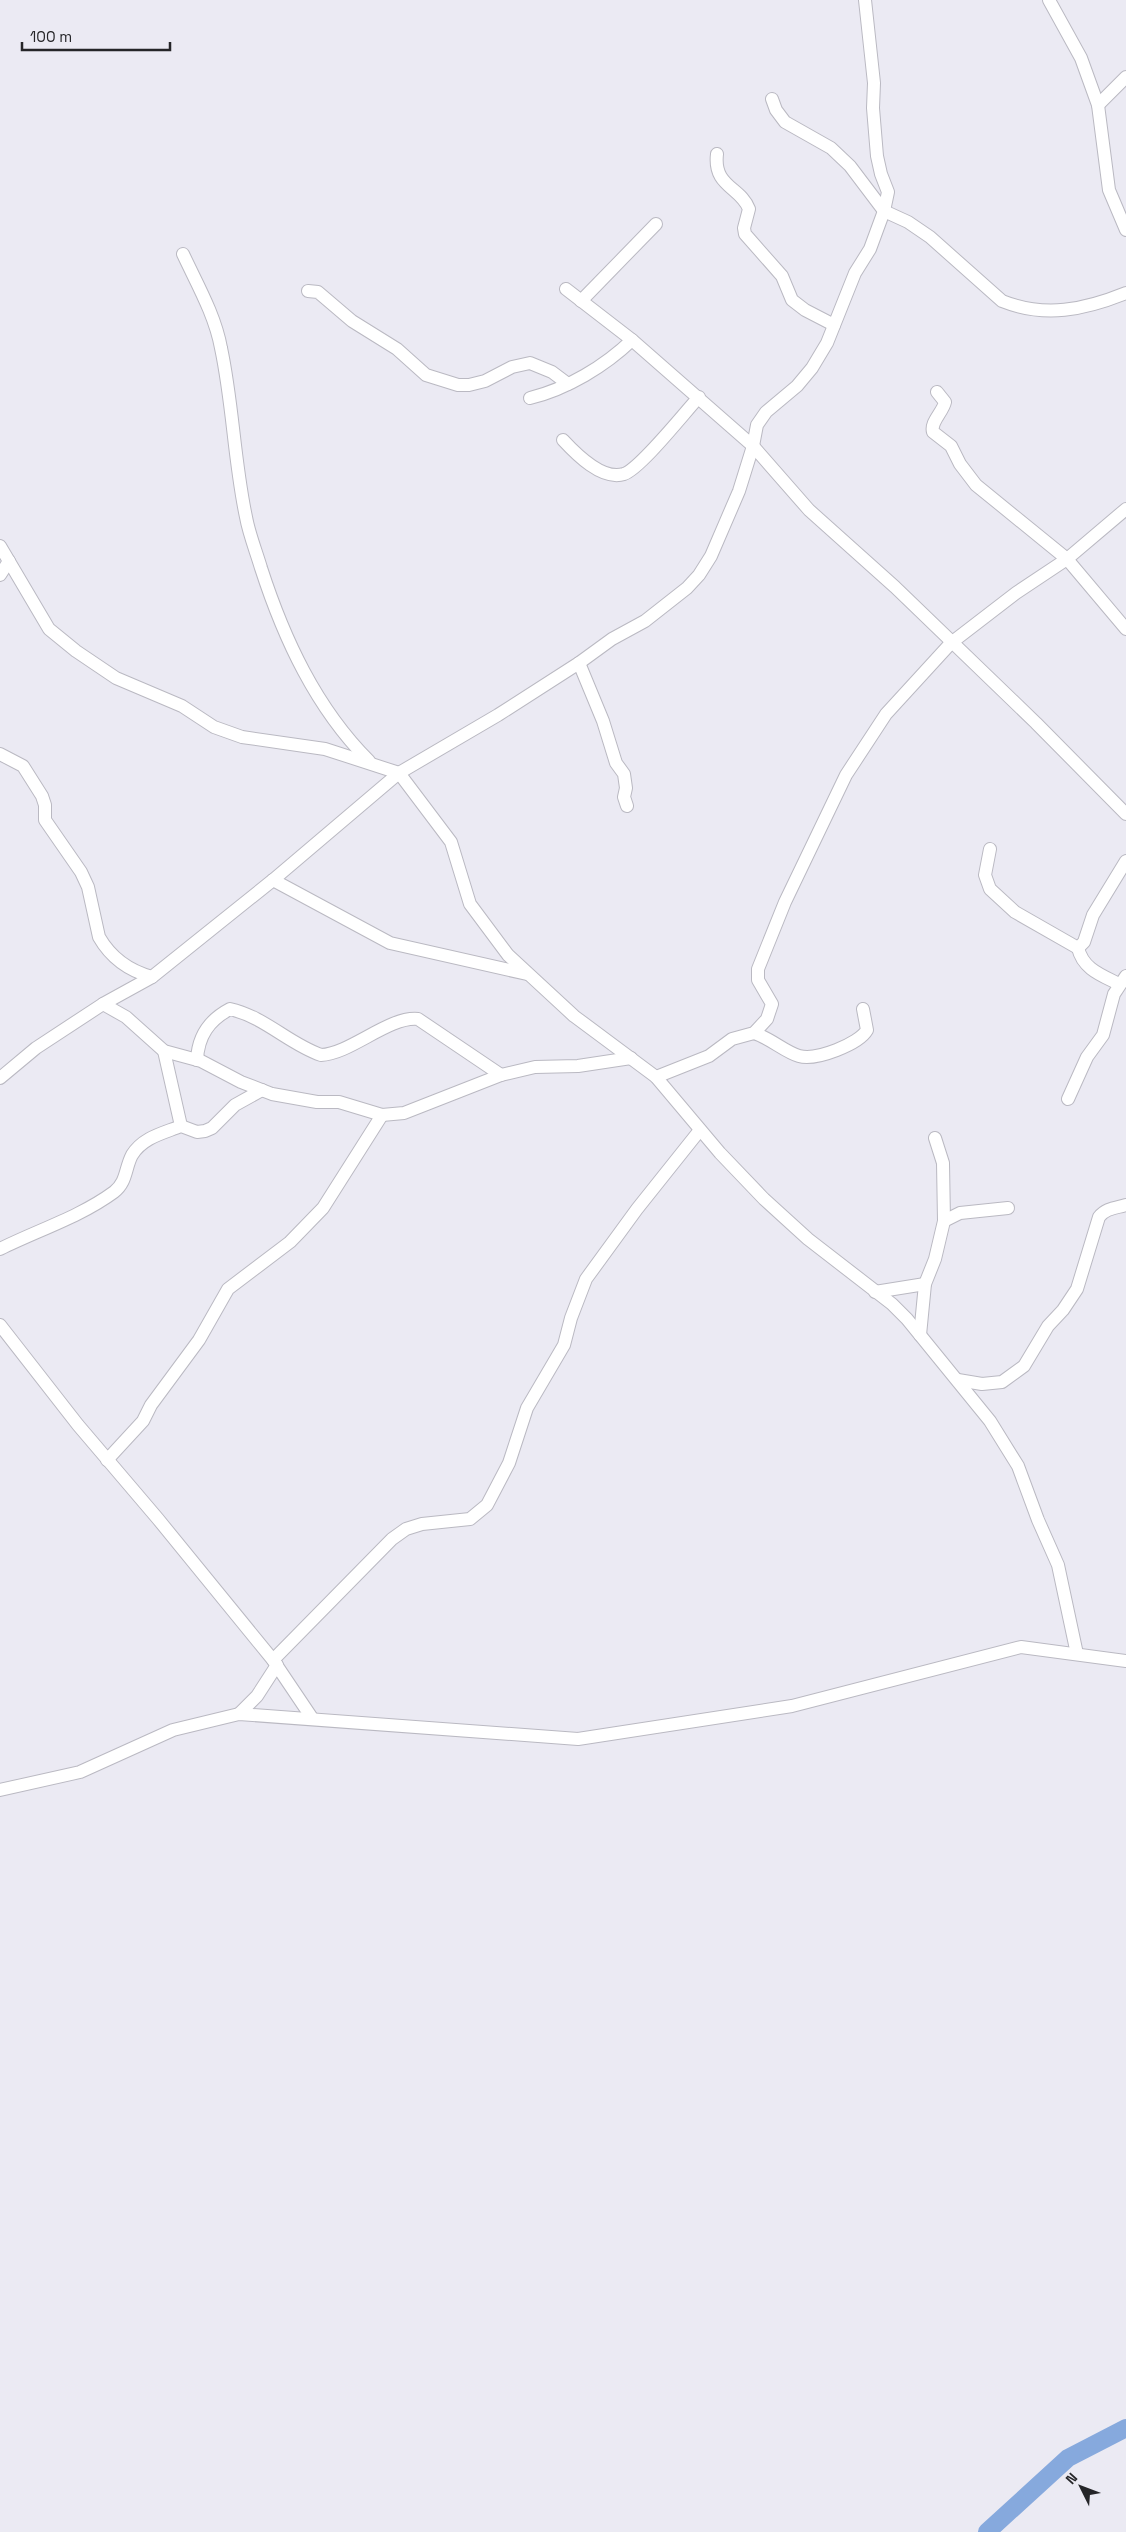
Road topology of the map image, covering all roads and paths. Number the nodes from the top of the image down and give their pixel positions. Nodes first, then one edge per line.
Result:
1 (865, 0) edge
2 (1049, 0) edge
3 (1126, 77) edge
4 (772, 99) dead end
5 (1098, 105) junction
6 (717, 154) dead end
7 (884, 211) junction
8 (656, 224) dead end
9 (1126, 230) edge
10 (183, 254) dead end
11 (566, 289) dead end
12 (308, 291) dead end
13 (1126, 293) edge
14 (581, 301) junction
15 (834, 325) junction
16 (632, 340) junction
17 (568, 384) junction
18 (937, 392) dead end
19 (699, 397) junction
20 (530, 398) dead end
21 (563, 440) dead end
22 (753, 446) junction
23 (1126, 509) edge
24 (0, 546) edge
25 (1067, 559) junction
26 (9, 561) junction
27 (1, 574) edge
28 (16, 574) junction
29 (1126, 629) edge
30 (951, 643) junction
31 (579, 663) junction
32 (0, 754) edge
33 (371, 764) junction
34 (399, 772) junction
35 (627, 806) dead end
36 (1126, 814) edge
37 (990, 849) dead end
38 (1126, 861) edge
39 (273, 880) junction
40 (1078, 948) junction
41 (527, 974) junction
42 (152, 977) junction
43 (1123, 980) edge
44 (124, 993) junction
45 (103, 1004) junction
46 (863, 1009) dead end
47 (126, 1017) junction
48 (754, 1033) junction
49 (164, 1051) junction
50 (631, 1058) junction
51 (197, 1060) junction
52 (501, 1075) junction
53 (656, 1077) junction
54 (0, 1078) edge
55 (262, 1090) junction
56 (1068, 1099) dead end
57 (382, 1115) junction
58 (181, 1126) junction
59 (700, 1130) junction
60 (935, 1138) dead end
61 (1126, 1205) edge
62 (1008, 1208) dead end
63 (944, 1221) junction
64 (0, 1249) edge
65 (925, 1284) junction
66 (875, 1292) junction
67 (0, 1326) edge
68 (920, 1335) junction
69 (958, 1380) junction
70 (107, 1460) junction
71 (1077, 1654) junction
72 (1126, 1661) edge
73 (275, 1663) junction
74 (239, 1714) junction
75 (312, 1718) junction
76 (0, 1790) edge

1 - 7 street
2 - 5 street
3 - 5 street
4 - 7 street
5 - 9 street
6 - 15 street
7 - 13 street
7 - 15 street
8 - 14 street
10 - 33 street
11 - 14 street
12 - 17 street
14 - 16 street
15 - 22 street
16 - 17 street
16 - 19 street
17 - 20 street
18 - 25 street
19 - 21 street
19 - 22 street
22 - 30 street
22 - 31 street
23 - 25 street
24 - 26 street
25 - 29 street
25 - 30 street
26 - 27 street
26 - 28 street
27 - 28 street
28 - 33 street
30 - 36 street
30 - 48 street
31 - 34 street
31 - 35 street
32 - 42 street
33 - 34 street
34 - 39 street
34 - 41 street
37 - 40 street
38 - 40 street
39 - 41 street
39 - 42 street
40 - 43 street
41 - 50 street
42 - 44 street
43 - 56 street
44 - 45 street
44 - 47 street
45 - 47 street
45 - 54 street
46 - 48 street
47 - 49 street
48 - 53 street
49 - 51 street
49 - 58 street
50 - 52 street
50 - 53 street
51 - 52 street
51 - 55 street
52 - 57 street
53 - 59 street
55 - 57 street
55 - 58 street
57 - 70 street
58 - 64 street
59 - 66 street
59 - 73 street
60 - 63 street
61 - 69 street
62 - 63 street
63 - 65 street
65 - 66 street
65 - 68 street
66 - 68 street
67 - 70 street
68 - 69 street
69 - 71 street
70 - 73 street
71 - 72 street
71 - 75 street
73 - 74 street
73 - 75 street
74 - 75 street
74 - 76 street

